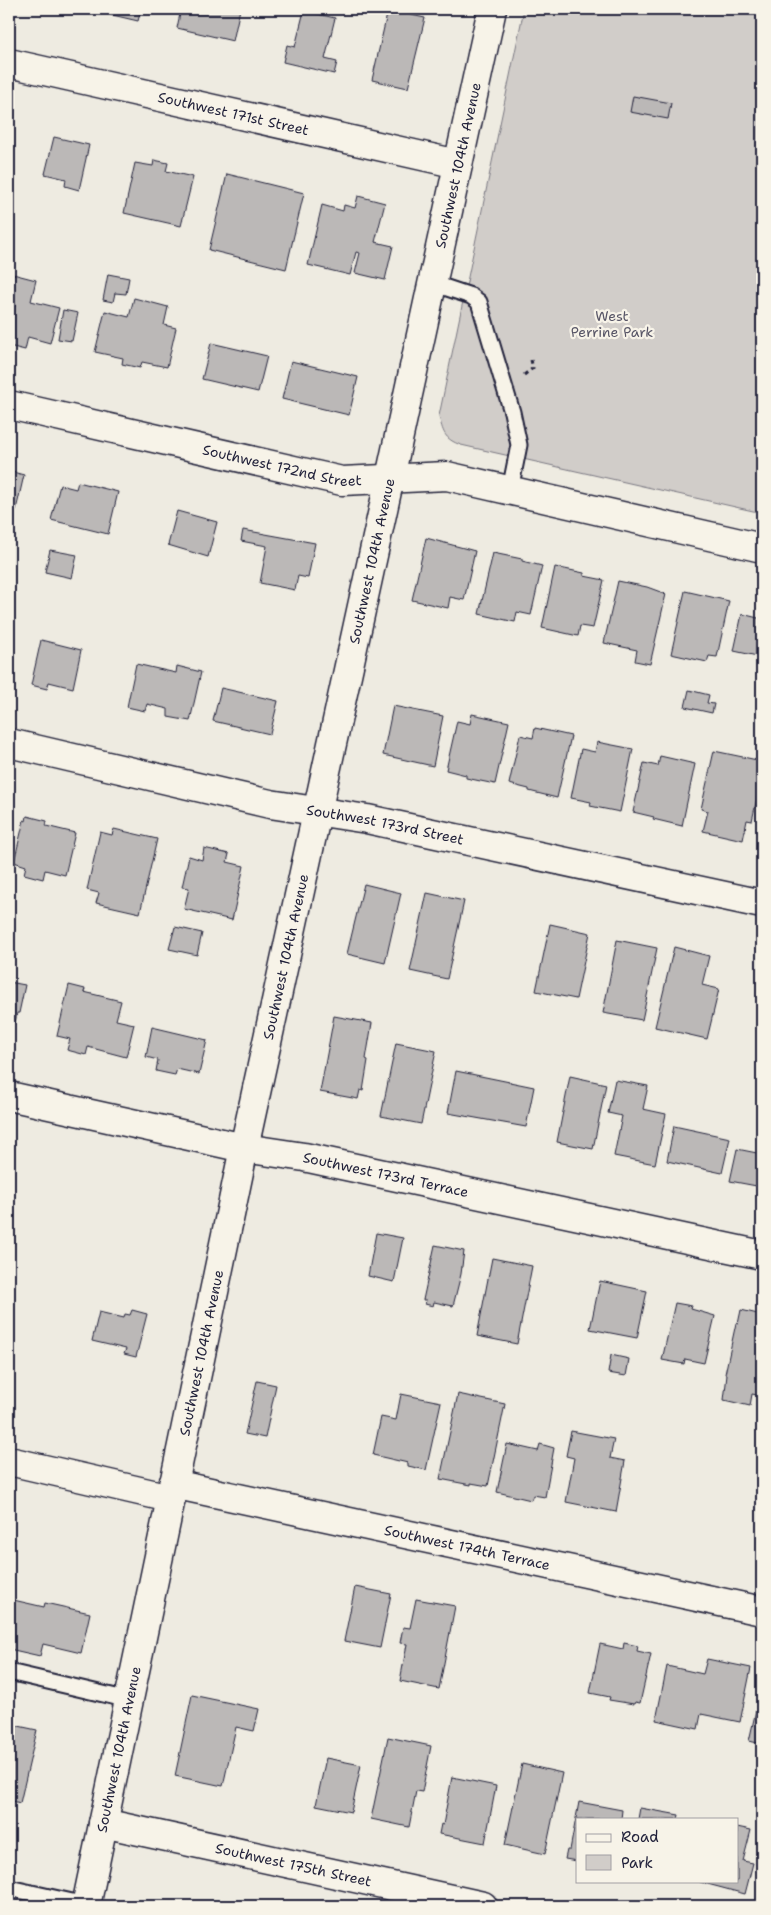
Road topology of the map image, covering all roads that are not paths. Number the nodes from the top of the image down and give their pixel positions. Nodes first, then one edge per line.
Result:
1 (492, 9) edge
2 (9, 63) edge
3 (458, 164) junction
4 (432, 283) junction
5 (9, 405) edge
6 (390, 478) junction
7 (510, 490) junction
8 (762, 548) edge
9 (9, 743) edge
10 (317, 811) junction
11 (762, 904) edge
12 (9, 1096) edge
13 (244, 1148) junction
14 (762, 1255) edge
15 (9, 1460) edge
16 (172, 1491) junction
17 (762, 1610) edge
18 (9, 1672) edge
19 (130, 1700) junction
20 (103, 1823) junction
21 (9, 1888) edge
22 (86, 1906) edge
23 (483, 1906) edge

1 - 3 street, Southwest 104th Avenue
2 - 3 street, Southwest 171st Street
3 - 4 street, Southwest 104th Avenue
4 - 6 street, Southwest 104th Avenue
4 - 7 lane
5 - 6 street, Southwest 172nd Street
6 - 7 street, Southwest 172nd Street
6 - 10 street, Southwest 104th Avenue
7 - 8 street, Southwest 172nd Street
9 - 10 street, Southwest 173rd Street
10 - 11 street, Southwest 173rd Street
10 - 13 street, Southwest 104th Avenue
12 - 13 street, Southwest 173rd Terrace
13 - 14 street, Southwest 173rd Terrace
13 - 16 street, Southwest 104th Avenue
15 - 16 street, Southwest 174th Terrace
16 - 17 street, Southwest 174th Terrace
16 - 19 street, Southwest 104th Avenue
18 - 19 lane
19 - 20 street, Southwest 104th Avenue
20 - 22 street, Southwest 104th Avenue
20 - 23 street, Southwest 175th Street
21 - 22 lane

